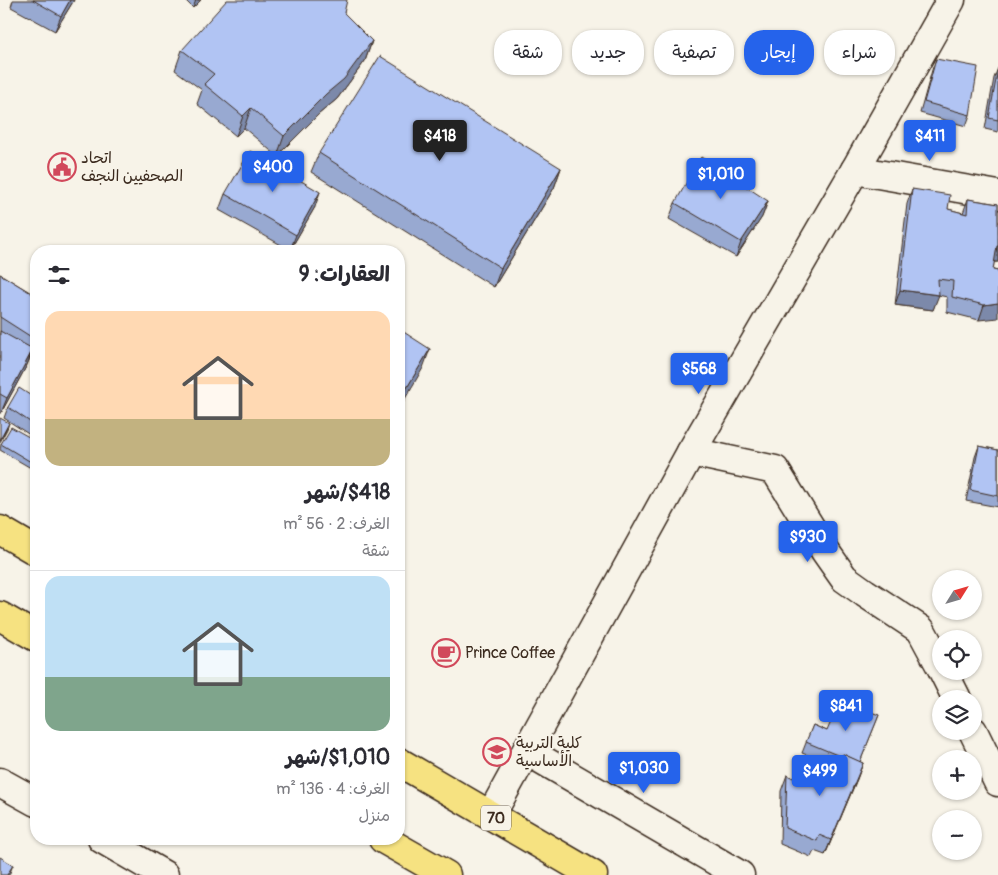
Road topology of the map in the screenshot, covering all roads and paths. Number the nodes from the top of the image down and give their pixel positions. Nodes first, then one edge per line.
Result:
1 (951, 0) edge
2 (855, 170) junction
3 (998, 195) edge
4 (691, 452) junction
5 (0, 530) edge
6 (30, 548) edge
7 (0, 616) edge
8 (30, 634) edge
9 (932, 650) edge
10 (977, 740) edge
11 (527, 750) junction
12 (405, 765) edge
13 (0, 782) edge
14 (998, 782) edge
15 (30, 799) edge
16 (491, 815) junction
17 (111, 845) edge
18 (394, 845) edge
19 (150, 871) edge
20 (446, 875) edge
21 (592, 875) edge
22 (740, 875) edge

1 - 2 street
2 - 3 street
2 - 4 street
4 - 9 street
4 - 11 street
5 - 6 highway
7 - 8 highway
10 - 14 street
11 - 16 street
11 - 22 street
12 - 16 highway, 70
13 - 15 street
16 - 21 highway, 70
17 - 19 street
18 - 20 highway

